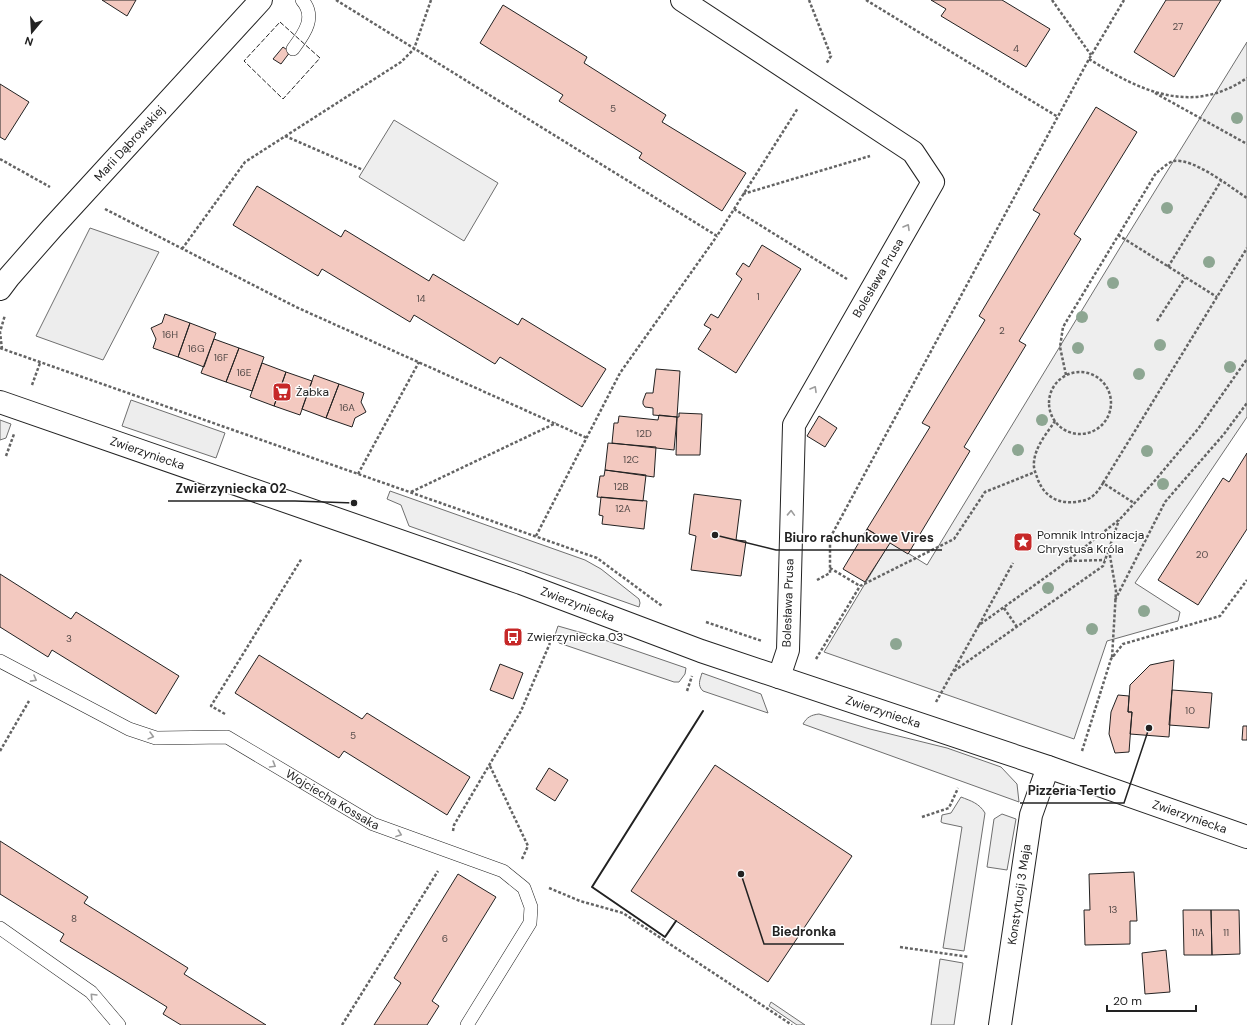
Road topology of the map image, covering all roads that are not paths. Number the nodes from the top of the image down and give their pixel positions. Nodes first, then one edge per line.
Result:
1 (261, 0) edge
2 (302, 0) edge
3 (682, 0) edge
4 (293, 49) dead end
5 (0, 289) edge
6 (0, 402) edge
7 (0, 661) edge
8 (779, 677) junction
9 (1048, 767) junction
10 (1247, 837) edge
11 (0, 928) edge
12 (119, 1025) edge
13 (467, 1025) edge
14 (1000, 1025) edge

1 - 5 street, Marii Dąbrowskiej
2 - 4 lane
8 -> 3 street, Bolesława Prusa
6 - 8 street, Zwierzyniecka
7 -> 13 lane, Wojciecha Kossaka
8 - 9 street, Zwierzyniecka
9 - 10 street, Zwierzyniecka
9 - 14 street, Konstytucji 3 Maja
12 -> 11 lane

